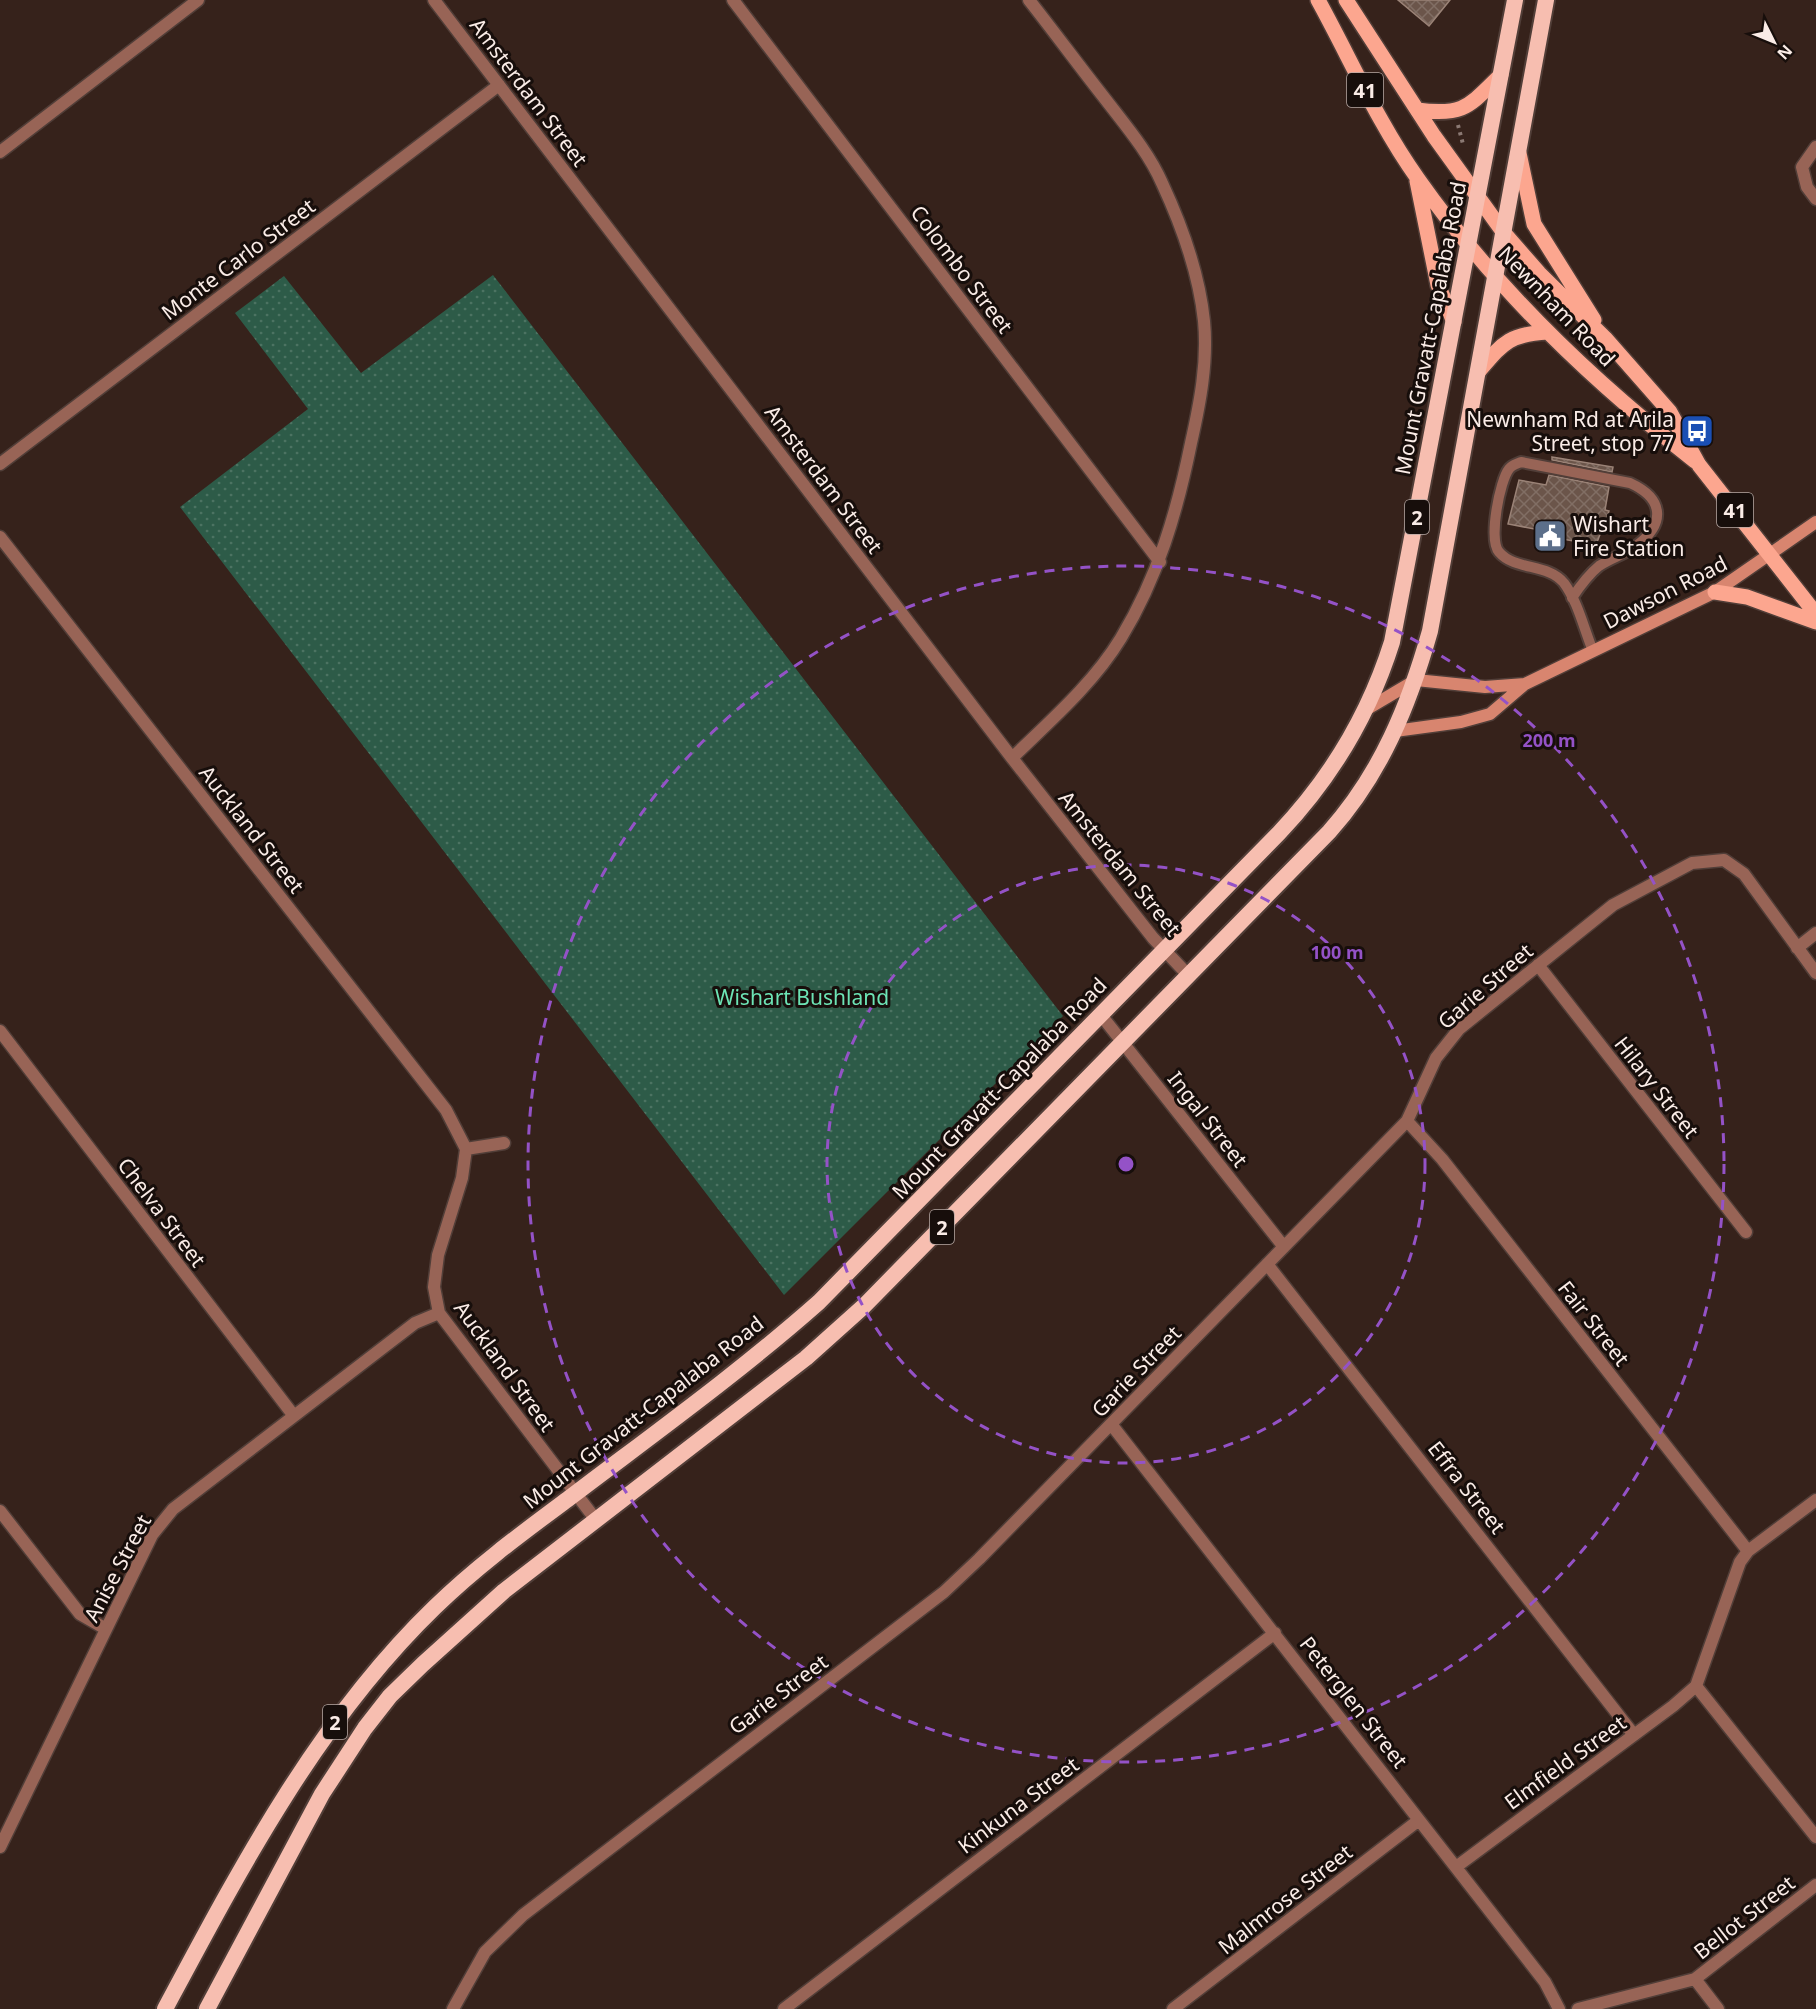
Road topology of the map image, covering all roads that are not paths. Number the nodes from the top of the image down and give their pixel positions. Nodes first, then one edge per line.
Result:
1 (198, 0) edge
2 (434, 0) edge
3 (732, 0) edge
4 (1029, 0) edge
5 (1318, 0) edge
6 (1346, 0) edge
7 (1515, 0) edge
8 (1546, 0) edge
9 (1501, 75) junction
10 (499, 85) junction
11 (1417, 110) junction
12 (1816, 147) edge
13 (1518, 149) junction
14 (0, 152) edge
15 (1417, 178) junction
16 (1478, 197) junction
17 (1816, 199) edge
18 (1504, 233) junction
19 (1470, 245) junction
20 (1496, 278) junction
21 (1454, 322) junction
22 (1548, 332) junction
23 (1605, 338) junction
24 (1479, 371) junction
25 (0, 464) edge
26 (1699, 465) junction
27 (1816, 522) edge
28 (0, 537) edge
29 (1770, 555) junction
30 (1160, 562) junction
31 (1715, 592) junction
32 (1572, 598) junction
33 (1816, 614) edge
34 (1816, 622) edge
35 (1593, 651) junction
36 (1416, 680) junction
37 (1525, 684) junction
38 (1367, 709) junction
39 (1395, 731) junction
40 (1012, 758) junction
41 (1816, 933) edge
42 (1797, 948) junction
43 (1164, 951) junction
44 (1538, 965) junction
45 (1816, 973) edge
46 (1189, 976) junction
47 (1101, 1016) junction
48 (0, 1031) edge
49 (1123, 1043) junction
50 (1407, 1121) junction
51 (504, 1143) dead end
52 (466, 1149) junction
53 (1746, 1232) dead end
54 (1284, 1247) junction
55 (1267, 1264) junction
56 (438, 1313) junction
57 (294, 1416) junction
58 (1111, 1424) junction
59 (576, 1493) junction
60 (1816, 1500) edge
61 (0, 1511) edge
62 (596, 1520) junction
63 (1748, 1551) junction
64 (106, 1629) junction
65 (1275, 1633) junction
66 (1696, 1686) junction
67 (1634, 1735) junction
68 (1419, 1820) junction
69 (1816, 1837) edge
70 (0, 1847) edge
71 (1456, 1867) junction
72 (1816, 1885) edge
73 (1695, 1979) junction
74 (165, 2009) edge
75 (207, 2009) edge
76 (453, 2009) edge
77 (784, 2009) edge
78 (1173, 2009) edge
79 (1559, 2009) edge
80 (1578, 2009) edge
81 (1718, 2009) edge

1 - 14 street
2 - 10 street, Amsterdam Street
3 - 30 street, Colombo Street
4 - 30 street
5 - 15 main road, Newnham Road / 41
6 - 11 main road, Newnham Road / 41
7 - 9 highway, Mount Gravatt-Capalaba Road / 2
8 - 13 highway, 2
9 - 11 main road
9 - 16 highway, Mount Gravatt-Capalaba Road / 2
10 - 25 street, Monte Carlo Street
10 - 40 street, Amsterdam Street
11 - 16 main road, Newnham Road / 41
12 - 17 street
13 - 18 highway, 2
13 - 23 main road
15 - 19 main road, Newnham Road / 41
15 - 21 main road
16 - 18 main road, Newnham Road / 41
16 - 19 highway, Mount Gravatt-Capalaba Road / 2
18 - 20 highway, 2
18 - 23 main road, Newnham Road / 41
19 - 20 main road, Newnham Road / 41
19 - 21 highway, Mount Gravatt-Capalaba Road / 2
20 - 22 main road, Newnham Road / 41
20 - 24 highway, 2
21 - 38 highway, Mount Gravatt-Capalaba Road / 2
22 - 24 main road
22 - 26 main road, Newnham Road / 41
23 - 26 main road, Newnham Road / 41
24 - 36 highway, 2
26 - 29 main road, Newnham Road / 41
27 - 29 main road, Dawson Road
28 - 52 street, Auckland Street
29 - 31 main road, Dawson Road
29 - 33 main road, Newnham Road / 41
30 - 40 street
31 - 34 main road
31 - 35 main road, Dawson Road
32 - 32 lane
32 - 35 lane
35 - 37 main road, Dawson Road
36 - 37 main road, Dawson Road
36 - 38 main road
36 - 39 highway, 2
37 - 39 main road, Dawson Road
38 - 43 highway, Mount Gravatt-Capalaba Road / 2
39 - 46 highway, 2
40 - 43 street, Amsterdam Street
41 - 42 street
42 - 44 street, Garie Street
42 - 45 street, Garie Street
43 - 46 street, Amsterdam Street
43 - 47 highway, Mount Gravatt-Capalaba Road / 2
44 - 50 street, Garie Street
44 - 53 street, Hilary Street
46 - 49 highway, 2
47 - 49 street, Ingal Street
47 - 59 highway, Mount Gravatt-Capalaba Road / 2
48 - 57 street, Chelva Street
49 - 54 street, Ingal Street
49 - 62 highway, 2
50 - 54 street, Garie Street
50 - 63 street, Fair Street
51 - 52 street
52 - 56 street, Auckland Street
54 - 55 street, Garie Street
55 - 58 street, Garie Street
55 - 67 street, Effra Street
56 - 57 street, Anise Street
56 - 59 street, Auckland Street
57 - 64 street, Anise Street
58 - 65 street, Peterglen Street
58 - 76 street, Garie Street
59 - 62 street, Auckland Street
59 - 74 highway, Mount Gravatt-Capalaba Road / 2
60 - 63 street
61 - 64 street
62 - 75 highway, 2
63 - 66 street
64 - 70 street, Anise Street
65 - 68 street, Peterglen Street
65 - 77 street, Kinkuna Street
66 - 67 street, Elmfield Street
66 - 69 street
67 - 71 street, Elmfield Street
68 - 71 street, Peterglen Street
68 - 78 street, Malmrose Street
71 - 79 street, Peterglen Street
72 - 73 street, Bellot Street
73 - 80 street
73 - 81 street

